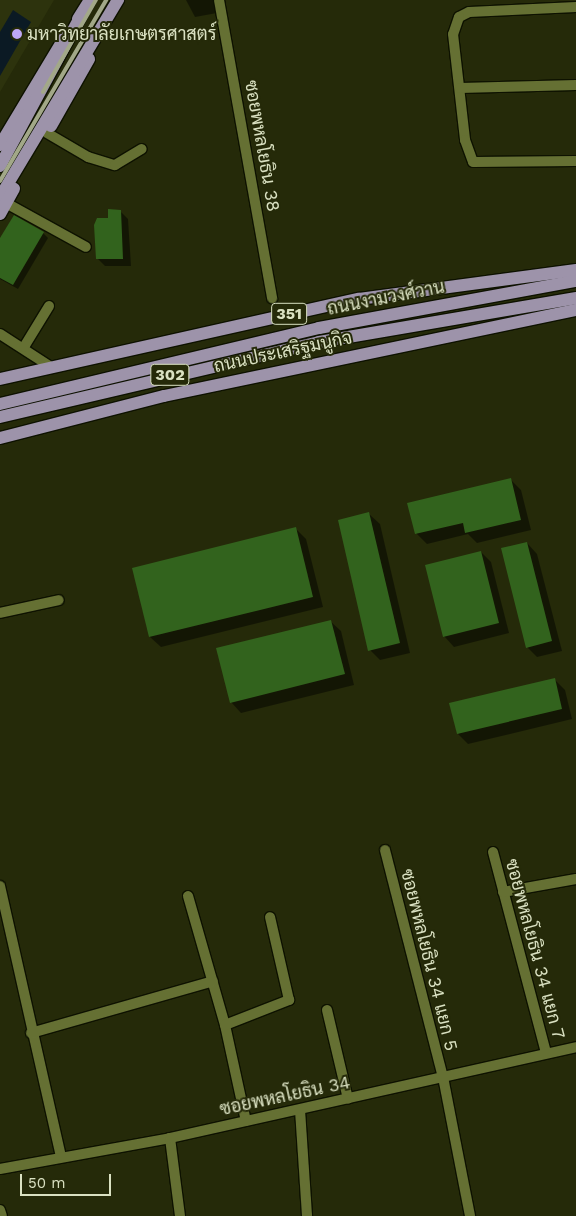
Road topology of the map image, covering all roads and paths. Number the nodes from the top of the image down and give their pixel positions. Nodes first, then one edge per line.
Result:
1 (90, 0) edge
2 (118, 0) edge
3 (219, 0) edge
4 (576, 6) edge
5 (82, 14) junction
6 (103, 24) junction
7 (576, 85) edge
8 (460, 88) junction
9 (47, 133) junction
10 (0, 145) edge
11 (142, 149) dead end
12 (576, 161) edge
13 (0, 166) edge
14 (2, 204) edge
15 (86, 248) dead end
16 (576, 270) edge
17 (576, 281) edge
18 (272, 298) dead end
19 (576, 298) edge
20 (49, 306) dead end
21 (576, 310) edge
22 (0, 334) edge
23 (24, 347) junction
24 (51, 367) junction
25 (2, 378) edge
26 (0, 404) edge
27 (0, 417) edge
28 (0, 438) edge
29 (59, 600) dead end
30 (0, 613) edge
31 (385, 850) dead end
32 (493, 852) dead end
33 (576, 879) edge
34 (0, 886) edge
35 (503, 892) junction
36 (188, 896) dead end
37 (270, 917) dead end
38 (212, 981) junction
39 (327, 1010) dead end
40 (225, 1025) junction
41 (32, 1033) junction
42 (576, 1047) edge
43 (546, 1053) junction
44 (443, 1077) junction
45 (348, 1099) junction
46 (300, 1110) junction
47 (246, 1121) junction
48 (170, 1138) junction
49 (62, 1157) junction
50 (0, 1169) edge
51 (0, 1210) edge
52 (2, 1216) edge
53 (180, 1216) edge
54 (307, 1216) edge
55 (470, 1216) edge

1 - 5 main road
2 - 6 main road
3 - 18 street, ซอยพหลโยธิน 38
4 - 8 street
5 - 10 main road
5 - 13 main road
6 - 9 main road
6 - 14 main road
7 - 8 street
8 - 12 street
9 - 11 street
9 - 14 main road
14 - 15 street
16 - 24 main road, ถนนประเสริฐมนูกิจ / 351
17 - 26 main road, ถนนงามวงศ์วาน / 302
19 - 27 main road, ถนนงามวงศ์วาน / 302
20 - 23 street
21 - 28 main road, ถนนประเสริฐมนูกิจ
22 - 23 street
23 - 24 street
24 - 25 main road, ถนนประเสริฐมนูกิจ / 351
29 - 30 street
31 - 44 street, ซอยพหลโยธิน 34 แยก 5
32 - 35 street, ซอยพหลโยธิน 34 แยก 7
33 - 35 street
34 - 41 street
35 - 43 street, ซอยพหลโยธิน 34 แยก 7
36 - 38 street
37 - 40 street
38 - 40 street
38 - 41 street
39 - 45 street
40 - 47 street
41 - 49 street
42 - 43 street, ซอยพหลโยธิน 34
43 - 44 street, ซอยพหลโยธิน 34
44 - 45 street, ซอยพหลโยธิน 34
44 - 55 street, ซอยพหลโยธิน 34 แยก 5
45 - 46 street, ซอยพหลโยธิน 34
46 - 47 street, ซอยพหลโยธิน 34
46 - 54 street
47 - 48 street, ซอยพหลโยธิน 34
48 - 49 street, ซอยพหลโยธิน 34
48 - 53 street
49 - 50 street, ซอยพหลโยธิน 34
51 - 52 street

